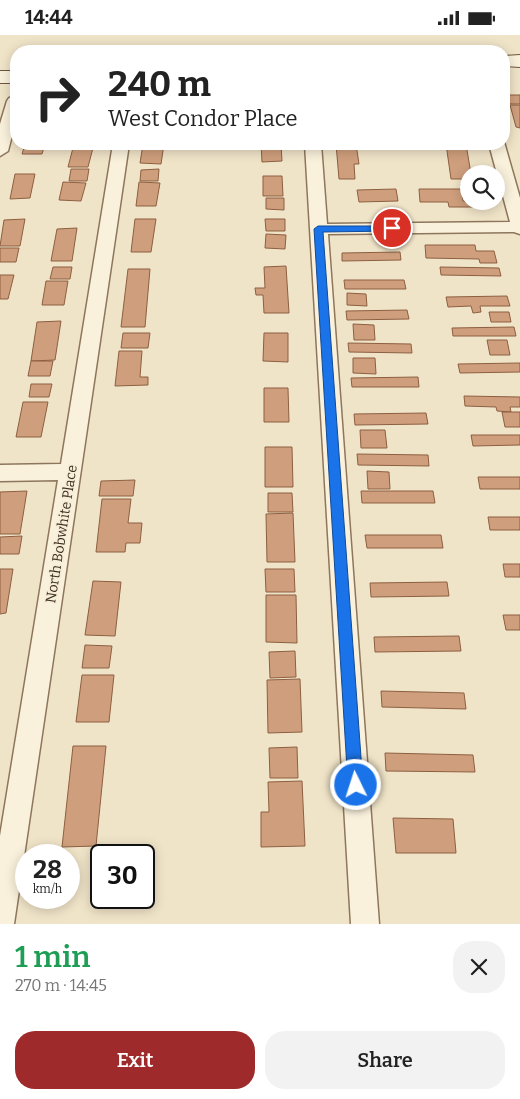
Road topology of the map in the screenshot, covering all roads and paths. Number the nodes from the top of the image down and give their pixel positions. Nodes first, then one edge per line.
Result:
1 (10, 118) edge
2 (120, 150) edge
3 (313, 150) edge
4 (499, 150) edge
5 (0, 151) edge
6 (520, 227) edge
7 (318, 229) junction
8 (70, 472) junction
9 (0, 473) edge
10 (0, 924) edge
11 (365, 924) edge

1 - 5 street
2 - 8 street, North Bobwhite Place
3 - 7 street
4 - 6 street
6 - 7 street
7 - 11 street
8 - 9 street
8 - 10 street, North Bobwhite Place

